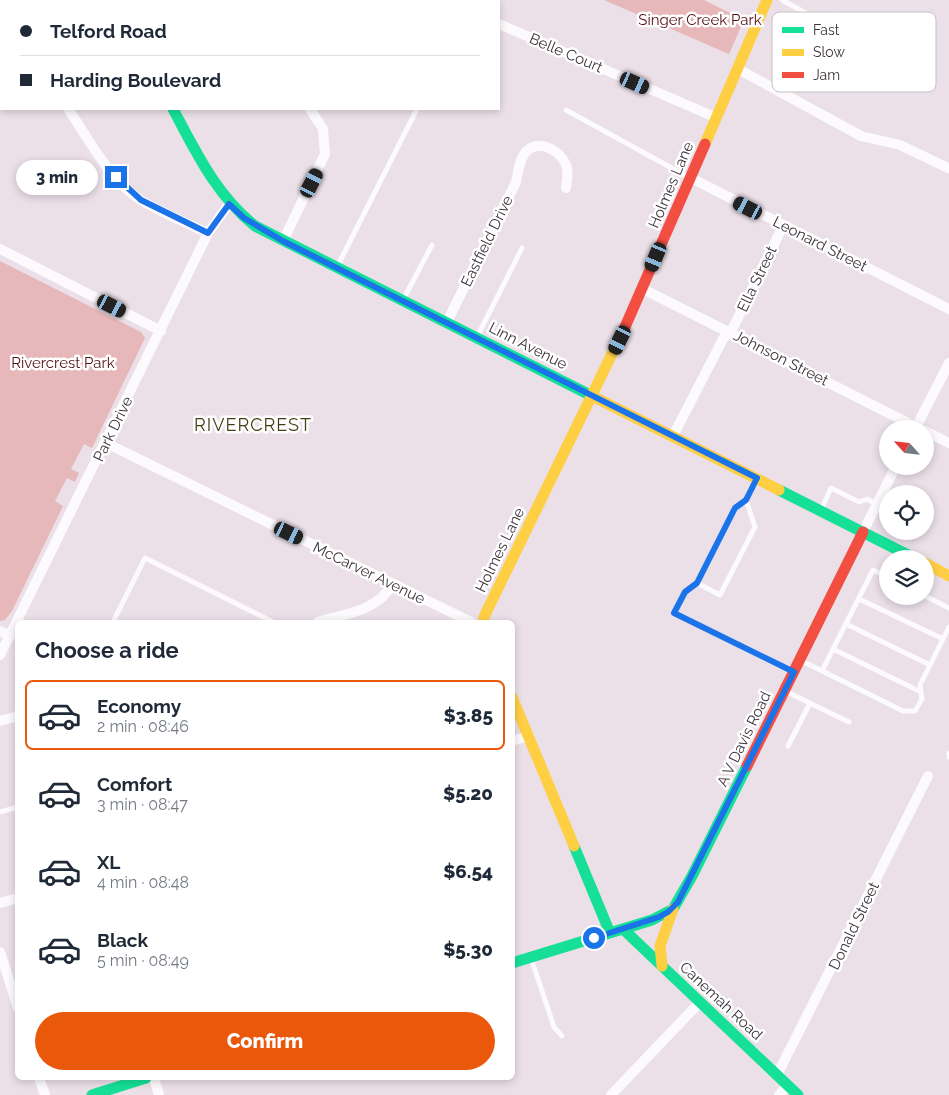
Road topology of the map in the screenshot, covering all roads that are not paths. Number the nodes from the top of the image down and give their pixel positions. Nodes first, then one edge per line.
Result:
1 (767, 0) edge
2 (782, 0) edge
3 (804, 12) edge
4 (500, 24) edge
5 (738, 69) junction
6 (772, 88) edge
7 (780, 92) edge
8 (69, 110) edge
9 (174, 110) edge
10 (311, 110) edge
11 (416, 110) edge
12 (566, 110) dead end
13 (716, 118) junction
14 (948, 168) edge
15 (691, 178) junction
16 (566, 188) dead end
17 (229, 204) junction
18 (783, 226) junction
19 (208, 233) junction
20 (283, 241) junction
21 (432, 245) dead end
22 (522, 248) dead end
23 (0, 249) edge
24 (337, 268) junction
25 (643, 289) junction
26 (403, 300) junction
27 (949, 310) edge
28 (447, 322) junction
29 (161, 331) junction
30 (730, 332) junction
31 (477, 337) junction
32 (949, 363) edge
33 (593, 395) junction
34 (901, 420) edge
35 (923, 420) edge
36 (672, 436) junction
37 (934, 436) edge
38 (106, 442) junction
39 (949, 444) edge
40 (892, 475) edge
41 (757, 478) junction
42 (746, 500) junction
43 (877, 504) junction
44 (821, 511) junction
45 (863, 532) junction
46 (898, 550) edge
47 (934, 568) edge
48 (879, 573) edge
49 (949, 576) edge
50 (697, 583) junction
51 (392, 584) junction
52 (859, 599) junction
53 (934, 600) edge
54 (949, 608) edge
55 (18, 620) edge
56 (114, 620) edge
57 (269, 620) edge
58 (324, 620) edge
59 (467, 620) edge
60 (484, 620) edge
61 (846, 624) junction
62 (15, 626) edge
63 (949, 627) edge
64 (0, 631) edge
65 (10, 636) junction
66 (943, 639) junction
67 (833, 649) junction
68 (0, 655) edge
69 (800, 660) junction
70 (930, 665) junction
71 (822, 671) junction
72 (794, 672) junction
73 (784, 691) junction
74 (921, 692) junction
75 (810, 703) junction
76 (515, 704) edge
77 (15, 717) edge
78 (0, 721) edge
79 (849, 722) dead end
80 (528, 736) junction
81 (515, 740) edge
82 (788, 746) dead end
83 (928, 776) dead end
84 (15, 808) edge
85 (0, 812) edge
86 (15, 899) edge
87 (0, 903) edge
88 (672, 909) junction
89 (623, 929) junction
90 (610, 933) junction
91 (0, 952) edge
92 (531, 957) junction
93 (515, 962) edge
94 (662, 966) junction
95 (15, 999) edge
96 (700, 1002) junction
97 (562, 1036) dead end
98 (777, 1075) junction
99 (40, 1080) edge
100 (140, 1080) edge
101 (155, 1080) edge
102 (788, 1085) junction
103 (45, 1095) edge
104 (92, 1095) edge
105 (159, 1095) edge
106 (611, 1095) edge
107 (779, 1095) edge
108 (798, 1095) edge

1 - 5 street, Holmes Lane
2 - 3 lane
4 - 13 street, Belle Court
5 - 6 street
5 - 13 street, Holmes Lane
7 - 14 street
8 - 19 street
9 - 17 street, Linn Avenue
10 - 20 street
11 - 24 lane
12 - 15 lane
13 - 15 street, Holmes Lane
15 - 18 street, Leonard Street
15 - 25 street, Holmes Lane
16 - 28 street, Eastfield Drive
17 - 19 street, Park Drive
17 - 20 street, Linn Avenue
18 - 27 street, Leonard Street
18 - 30 street, Ella Street
19 - 29 street, Park Drive
20 - 24 street, Linn Avenue
21 - 26 lane
22 - 31 lane
23 - 29 street
24 - 26 street, Linn Avenue
25 - 30 street, Johnson Street
25 - 33 street, Holmes Lane
26 - 28 street, Linn Avenue
28 - 31 street, Linn Avenue
29 - 38 street, Park Drive
30 - 34 street, Johnson Street
30 - 36 street, Ella Street
31 - 33 street, Linn Avenue
32 - 35 street
33 - 36 street, Linn Avenue
33 - 60 street, Holmes Lane
36 - 41 street, Linn Avenue
37 - 39 street, Johnson Street
38 - 51 street, McCarver Avenue
38 - 55 street, Park Drive
40 - 43 street
41 - 42 lane
41 - 44 street, Linn Avenue
42 - 50 lane
42 - 50 lane
43 - 44 lane
43 - 45 street
44 - 45 street, Linn Avenue
45 - 46 street, Linn Avenue
45 - 69 street, A V Davis Road
47 - 49 street
48 - 52 lane
50 - 72 lane
51 - 58 street
51 - 59 street, McCarver Avenue
52 - 61 lane
52 - 66 lane
53 - 54 lane
56 - 57 lane
61 - 67 lane
61 - 70 lane
62 - 65 street, Park Drive
63 - 66 lane
64 - 65 street
65 - 68 street, Park Drive
66 - 70 lane
67 - 71 lane
67 - 74 lane
69 - 71 lane
69 - 72 street, A V Davis Road
70 - 74 lane
71 - 74 lane
72 - 73 street, A V Davis Road
73 - 75 lane
73 - 88 street, A V Davis Road
75 - 79 lane
75 - 82 lane
76 - 80 street
77 - 78 street
80 - 81 street
80 - 90 street
83 - 98 street, Donald Street
84 - 85 lane
86 - 87 street
88 - 89 street, A V Davis Road
88 - 94 street
89 - 90 street, A V Davis Road
89 - 94 street, Canemah Road
90 - 92 street, A V Davis Road
91 - 95 street
92 - 93 street, A V Davis Road
92 - 97 lane
94 - 96 street, Canemah Road
96 - 98 street, Canemah Road
96 - 106 street
98 - 102 street, Canemah Road
99 - 103 street
100 - 104 street
101 - 105 street
102 - 107 street
102 - 108 street, Canemah Road

